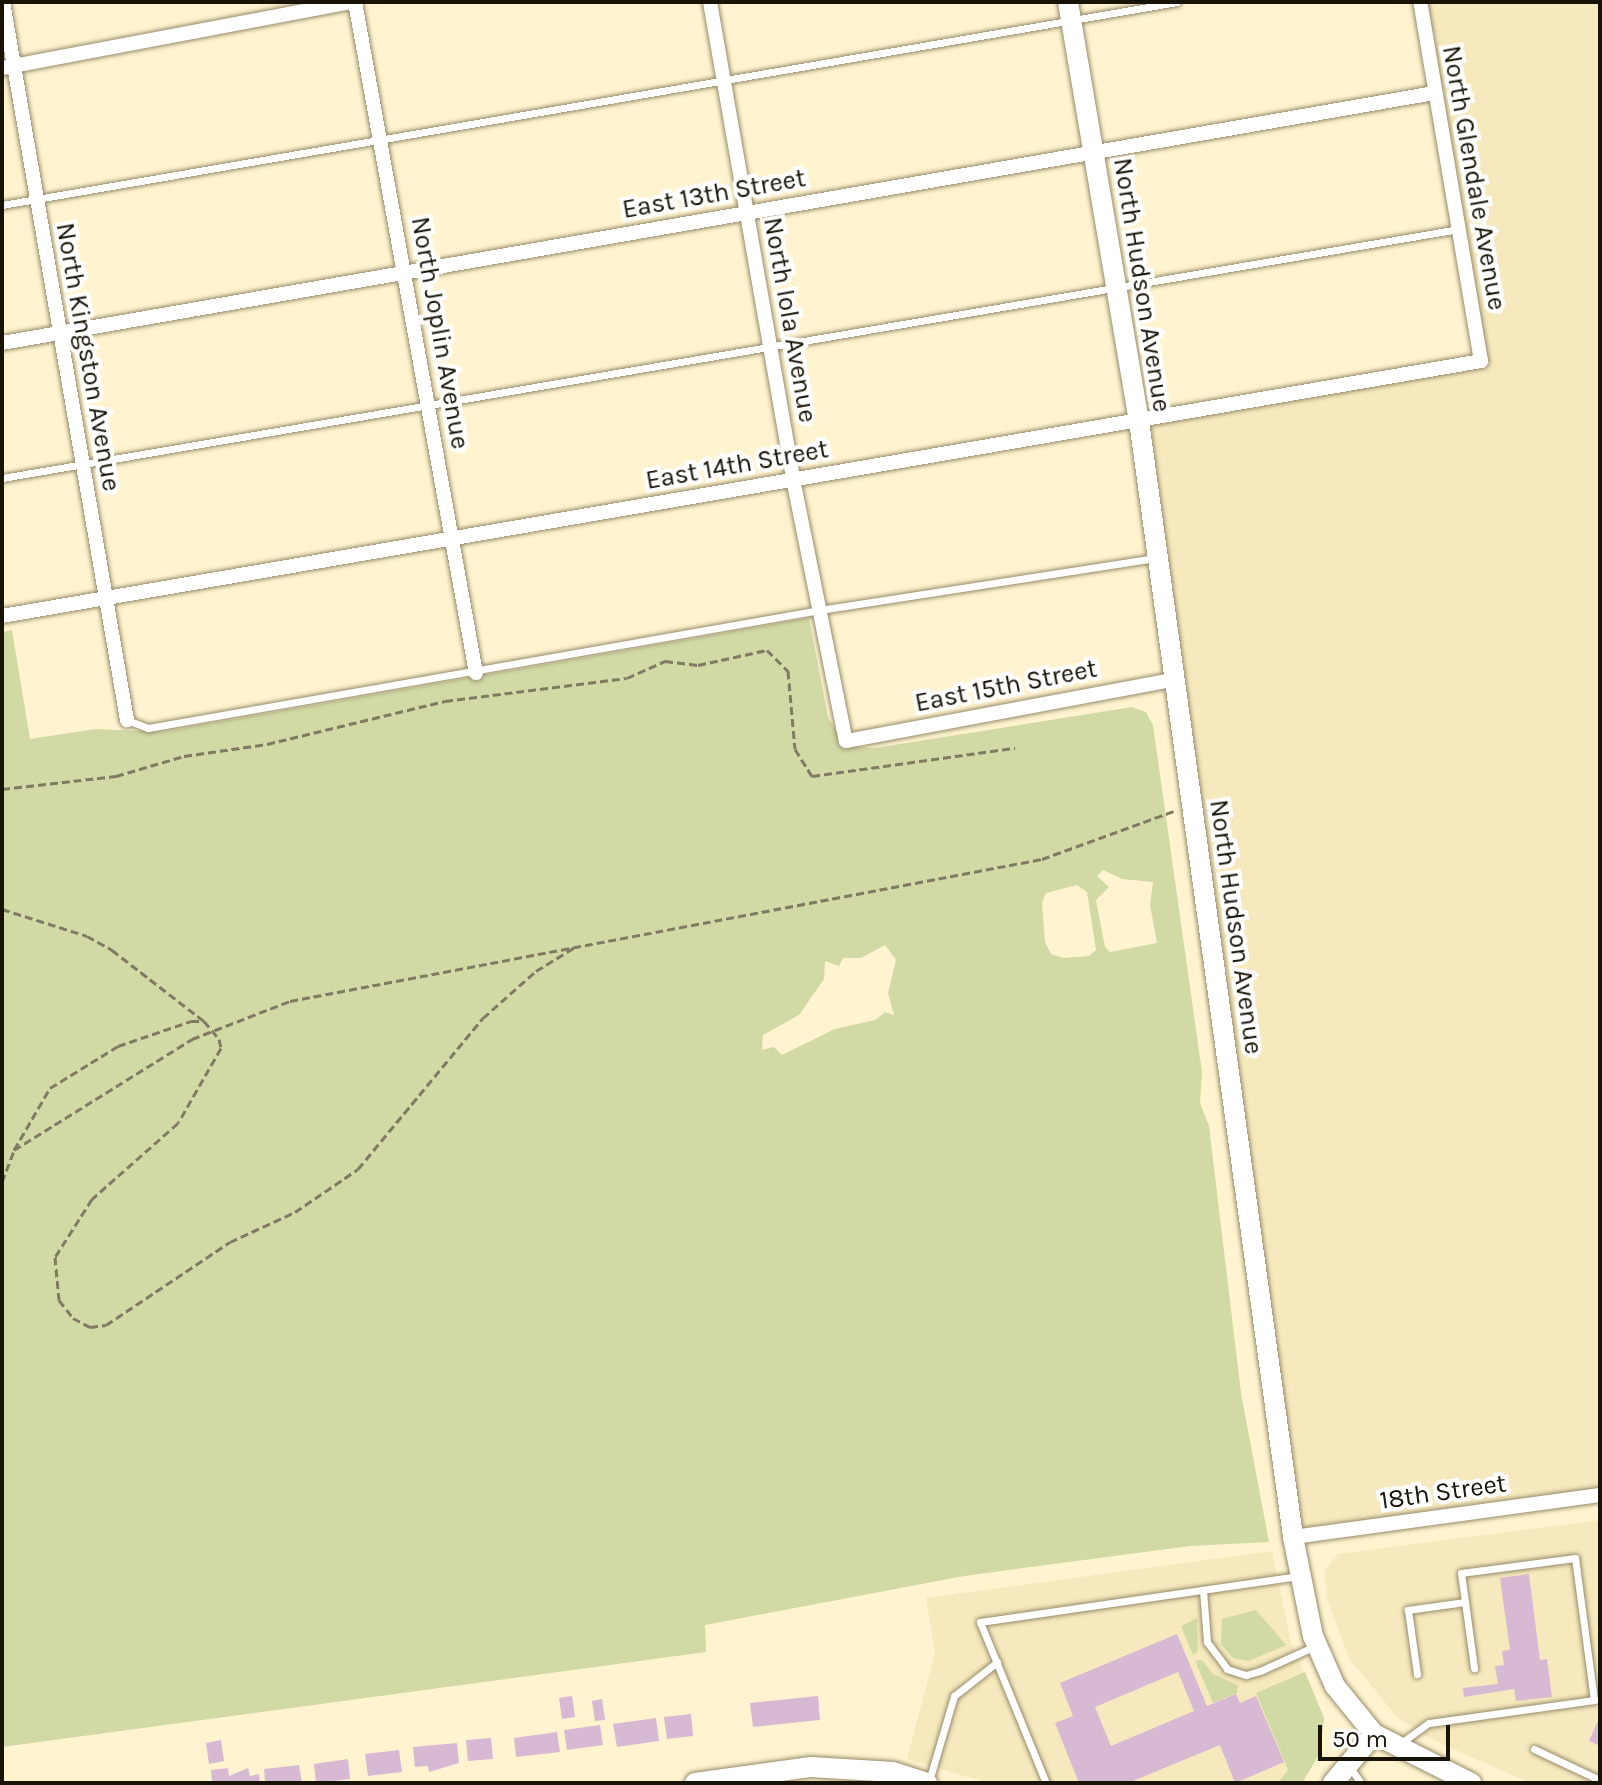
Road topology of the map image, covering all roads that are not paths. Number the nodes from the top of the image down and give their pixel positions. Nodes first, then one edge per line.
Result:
1 (3, 2) edge
2 (354, 2) edge
3 (710, 2) edge
4 (1177, 2) edge
5 (1420, 2) edge
6 (1069, 11) edge
7 (8, 67) edge
8 (724, 81) junction
9 (1435, 93) junction
10 (381, 139) junction
11 (1094, 152) junction
12 (36, 200) junction
13 (2, 205) edge
14 (747, 212) junction
15 (1458, 229) junction
16 (405, 272) junction
17 (1116, 287) junction
18 (59, 333) junction
19 (2, 343) edge
20 (772, 346) junction
21 (1481, 361) joint
22 (429, 407) junction
23 (1139, 421) junction
24 (82, 465) junction
25 (2, 478) edge
26 (793, 479) junction
27 (453, 540) junction
28 (1158, 558) junction
29 (106, 599) junction
30 (820, 610) junction
31 (2, 616) edge
32 (476, 673) junction
33 (1176, 679) junction
34 (127, 720) joint
35 (846, 741) joint
36 (1600, 1495) edge
37 (1293, 1537) junction
38 (1301, 1576) junction
39 (1203, 1590) junction
40 (1465, 1602) junction
41 (1317, 1645) junction
42 (997, 1662) junction
43 (1474, 1668) dead end
44 (1417, 1674) dead end
45 (1374, 1734) junction
46 (1396, 1746) junction
47 (1534, 1749) dead end
48 (1348, 1764) junction
49 (1600, 1780) edge
50 (695, 1783) edge
51 (928, 1783) edge
52 (1046, 1783) edge
53 (1333, 1783) edge
54 (1361, 1783) edge
55 (1471, 1783) edge

1 - 7 street, North Kingston Avenue
2 - 7 street
2 - 10 street, North Joplin Avenue
3 - 8 street, North Iola Avenue
4 - 6 lane
5 - 9 street, North Glendale Avenue
6 - 8 lane
6 - 11 main road, North Hudson Avenue
7 - 12 street, North Kingston Avenue
8 - 10 lane
8 - 14 street, North Iola Avenue
9 - 11 street, East 13th Street
9 - 15 street, North Glendale Avenue
10 - 12 lane
10 - 16 street, North Joplin Avenue
11 - 14 street, East 13th Street
11 - 17 main road, North Hudson Avenue
12 - 13 lane
12 - 18 street, North Kingston Avenue
14 - 16 street, East 13th Street
14 - 20 street, North Iola Avenue
15 - 17 lane
15 - 21 street, North Glendale Avenue
16 - 18 street, East 13th Street
16 - 22 street, North Joplin Avenue
17 - 20 lane
17 - 23 main road, North Hudson Avenue
18 - 19 street, East 13th Street
18 - 24 street, North Kingston Avenue
20 - 22 lane
20 - 26 street, North Iola Avenue
21 - 23 street, East 14th Street
22 - 24 lane
22 - 27 street, North Joplin Avenue
23 - 26 street, East 14th Street
23 - 28 main road, North Hudson Avenue
24 - 25 lane
24 - 29 street, North Kingston Avenue
26 - 27 street, East 14th Street
26 - 30 street, North Iola Avenue
27 - 29 street, East 14th Street
27 - 32 street, North Joplin Avenue
28 - 30 lane
28 - 33 main road, North Hudson Avenue
29 - 31 street, East 14th Street
29 - 34 street, North Kingston Avenue
30 - 32 lane
30 - 35 street, North Iola Avenue
32 - 34 lane
33 - 35 street, East 15th Street
33 - 37 main road, North Hudson Avenue
36 - 37 street, 18th Street
37 - 38 main road, North Hudson Avenue
38 - 39 lane
38 - 41 main road, North Hudson Avenue
39 - 41 lane
39 - 42 lane
40 - 43 lane
40 - 44 lane
40 - 46 lane
41 - 45 main road, North Hudson Avenue
42 - 51 lane
42 - 52 lane
45 - 46 main road, North Hudson Avenue
45 - 48 main road
46 - 55 main road, North Hudson Avenue
47 - 49 lane
48 - 53 main road
48 - 54 lane
50 - 51 main road

